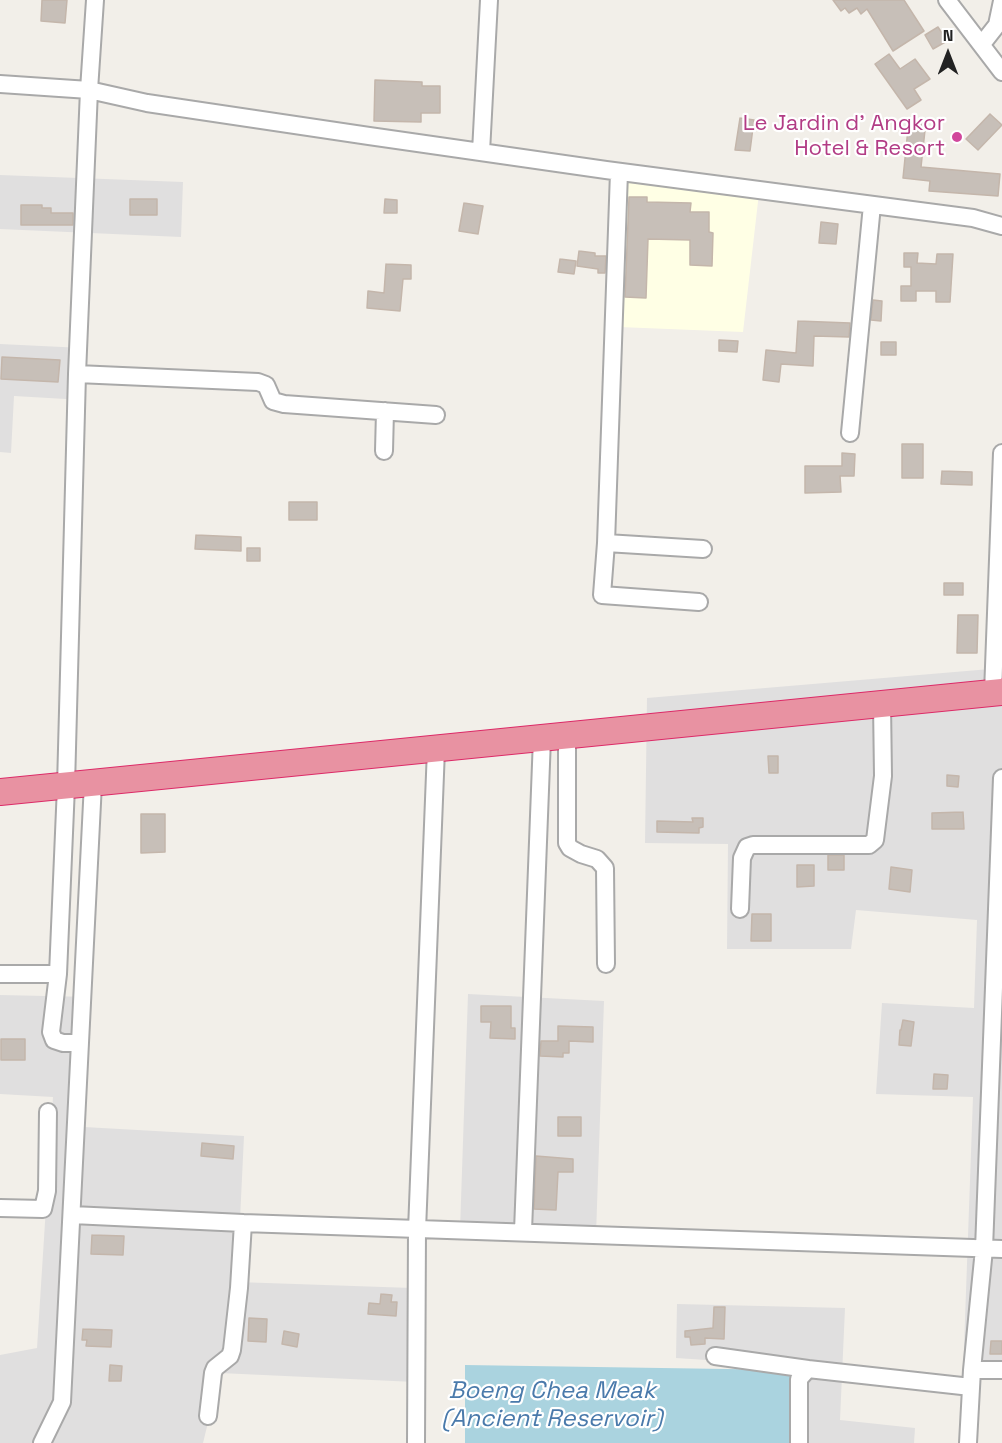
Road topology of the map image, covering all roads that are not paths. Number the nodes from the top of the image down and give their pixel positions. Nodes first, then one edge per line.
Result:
1 (95, 0) edge
2 (489, 0) edge
3 (947, 0) edge
4 (1002, 1) edge
5 (989, 35) junction
6 (1002, 72) edge
7 (0, 84) edge
8 (89, 90) junction
9 (481, 152) junction
10 (619, 172) junction
11 (872, 205) junction
12 (1002, 226) edge
13 (77, 374) junction
14 (384, 411) junction
15 (436, 415) dead end
16 (850, 433) dead end
17 (384, 451) dead end
18 (1002, 453) edge
19 (606, 543) junction
20 (703, 549) dead end
21 (699, 602) dead end
22 (997, 693) edge
23 (882, 704) junction
24 (554, 737) junction
25 (436, 749) junction
26 (1002, 778) edge
27 (93, 783) junction
28 (66, 786) junction
29 (0, 792) edge
30 (1000, 858) edge
31 (740, 909) dead end
32 (606, 964) dead end
33 (0, 974) edge
34 (58, 974) junction
35 (80, 1043) junction
36 (996, 1064) edge
37 (48, 1113) dead end
38 (0, 1208) edge
39 (72, 1215) junction
40 (243, 1223) junction
41 (417, 1230) junction
42 (523, 1232) junction
43 (984, 1249) junction
44 (1002, 1249) edge
45 (715, 1356) dead end
46 (808, 1369) junction
47 (972, 1370) junction
48 (1002, 1371) edge
49 (971, 1387) junction
50 (208, 1416) dead end
51 (42, 1443) edge
52 (416, 1443) edge
53 (799, 1443) edge
54 (968, 1443) edge

1 - 8 street
2 - 9 street
3 - 5 street
4 - 5 street
5 - 6 street
7 - 8 street
8 - 9 street
8 - 13 street
9 - 10 street
10 - 11 street
10 - 19 street
11 - 12 street
11 - 16 street
13 - 14 street
13 - 28 street
14 - 15 street
14 - 17 street
18 - 22 street
19 - 20 street
19 - 21 street
22 - 23 highway
23 - 24 highway
23 - 31 street
24 - 25 highway
24 - 32 street
24 - 42 street
25 - 27 highway
25 - 41 street
26 - 30 street
27 - 28 highway
27 - 35 street
28 - 29 highway
28 - 34 street
30 - 36 street
33 - 34 street
34 - 35 street
35 - 39 street
36 - 43 street
37 - 38 street
39 - 40 street
39 - 51 street
40 - 41 street
40 - 50 street
41 - 42 street
41 - 52 street
42 - 43 street
43 - 44 street
43 - 47 street
45 - 46 street
46 - 49 street
46 - 53 street
47 - 48 street
47 - 49 street
49 - 54 street

